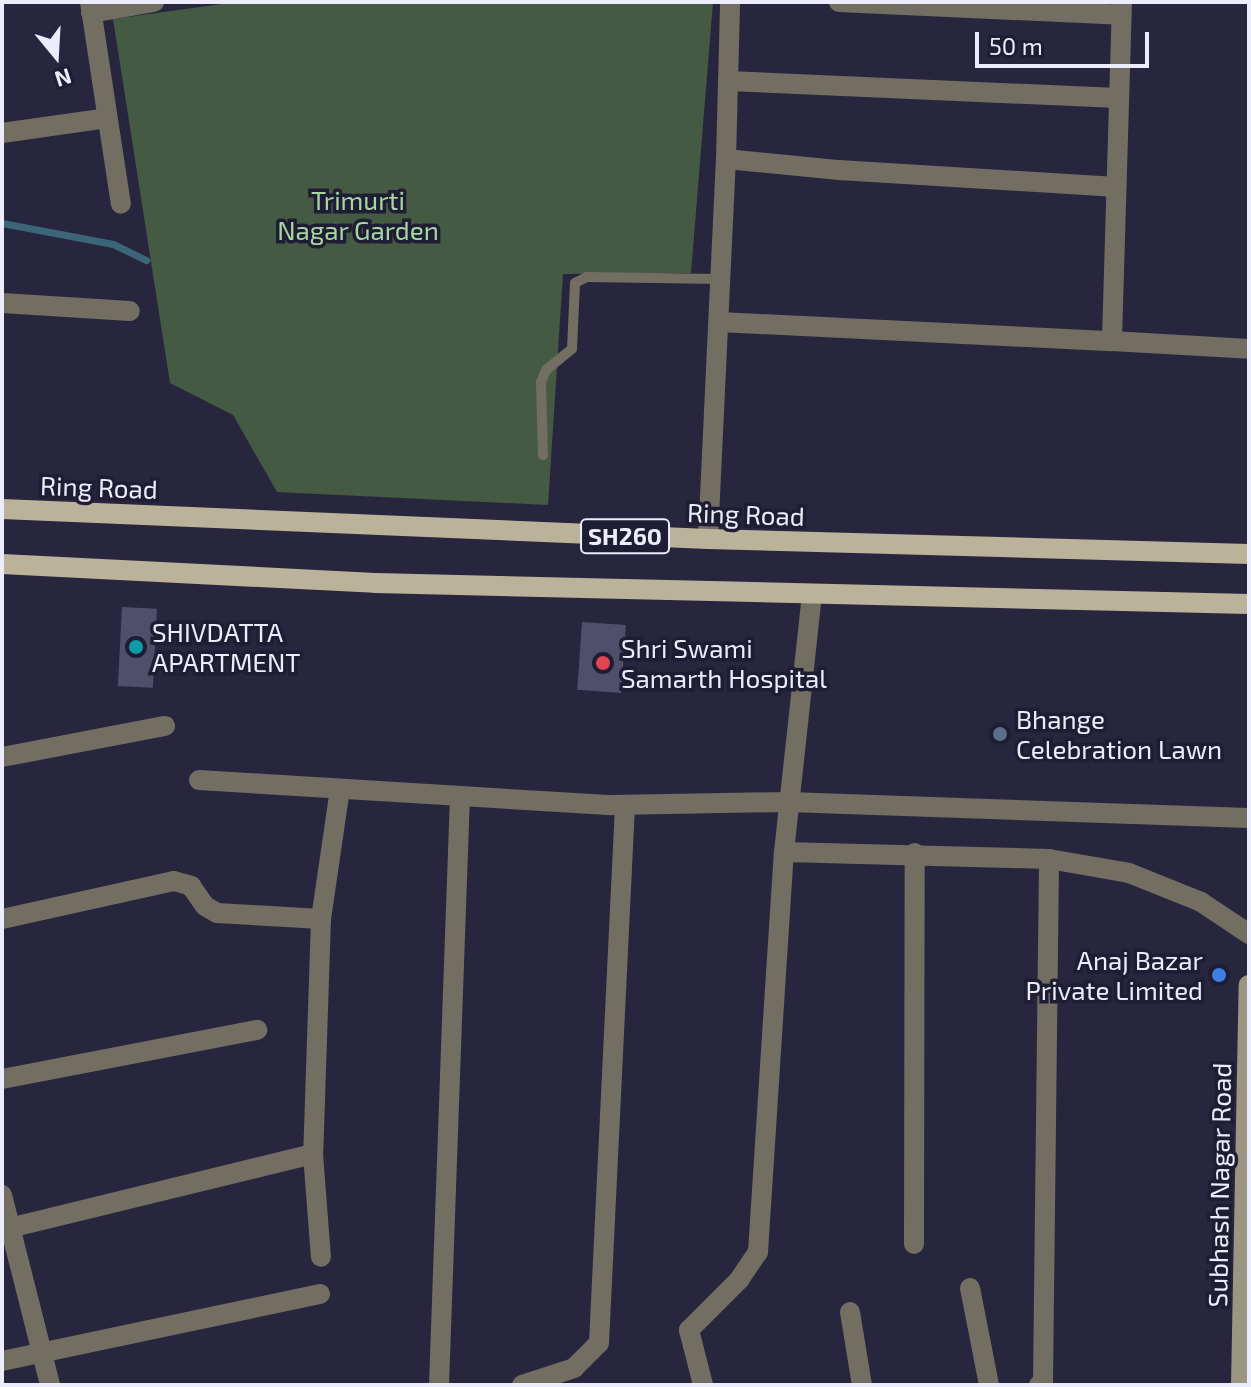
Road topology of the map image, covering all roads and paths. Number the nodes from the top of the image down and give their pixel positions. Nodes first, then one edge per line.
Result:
1 (154, 2) edge
2 (730, 2) edge
3 (839, 2) edge
4 (894, 3) edge
5 (962, 5) edge
6 (90, 7) edge
7 (1037, 7) edge
8 (1121, 9) edge
9 (728, 81) junction
10 (1118, 98) junction
11 (107, 118) junction
12 (2, 133) edge
13 (726, 159) junction
14 (1116, 187) junction
15 (121, 204) dead end
16 (721, 279) junction
17 (2, 303) edge
18 (130, 311) dead end
19 (719, 322) junction
20 (1112, 341) junction
21 (1249, 349) edge
22 (543, 455) dead end
23 (2, 509) edge
24 (708, 539) junction
25 (1249, 554) edge
26 (2, 564) edge
27 (812, 595) junction
28 (1249, 604) edge
29 (165, 726) dead end
30 (2, 757) edge
31 (199, 780) dead end
32 (340, 789) junction
33 (460, 796) junction
34 (625, 805) junction
35 (1249, 818) edge
36 (786, 828) junction
37 (915, 853) junction
38 (1049, 859) junction
39 (2, 919) edge
40 (321, 919) junction
41 (1249, 934) edge
42 (1249, 985) edge
43 (257, 1030) dead end
44 (2, 1079) edge
45 (313, 1154) junction
46 (2, 1195) edge
47 (5, 1229) edge
48 (914, 1244) dead end
49 (321, 1257) dead end
50 (970, 1288) dead end
51 (1246, 1290) edge
52 (320, 1294) dead end
53 (850, 1312) dead end
54 (44, 1352) junction
55 (2, 1361) edge
56 (559, 1380) edge
57 (1042, 1384) edge
58 (50, 1385) edge
59 (439, 1385) edge
60 (522, 1385) edge
61 (703, 1385) edge
62 (862, 1385) edge
63 (989, 1385) edge
64 (1241, 1385) edge

1 - 6 street
2 - 9 street
3 - 4 street
4 - 5 street
5 - 7 street
6 - 11 street
7 - 8 street
8 - 10 street
9 - 10 street
9 - 13 street
10 - 14 street
11 - 12 street
11 - 15 street
13 - 14 street
13 - 16 street
14 - 20 street
16 - 19 street
16 - 22 lane
17 - 18 street
19 - 20 street
19 - 24 street
20 - 21 street
23 - 24 main road, Ring Road / SH260
24 - 25 main road, Ring Road / SH260
26 - 27 main road, SH260
27 - 28 main road, SH260
27 - 36 street
29 - 30 street
31 - 32 street
32 - 33 street
32 - 40 street
33 - 34 street
33 - 59 street
34 - 36 street
34 - 56 street
35 - 36 street
36 - 37 street
36 - 61 street
37 - 38 street
37 - 48 street
38 - 41 street
38 - 57 street
39 - 40 street
40 - 45 street
42 - 51 street, Subhash Nagar Road
43 - 44 street
45 - 47 street
45 - 49 street
46 - 47 street
47 - 54 street
50 - 63 street
51 - 64 street, Subhash Nagar Road
52 - 54 street
53 - 62 street
54 - 55 street
54 - 58 street
56 - 60 street

